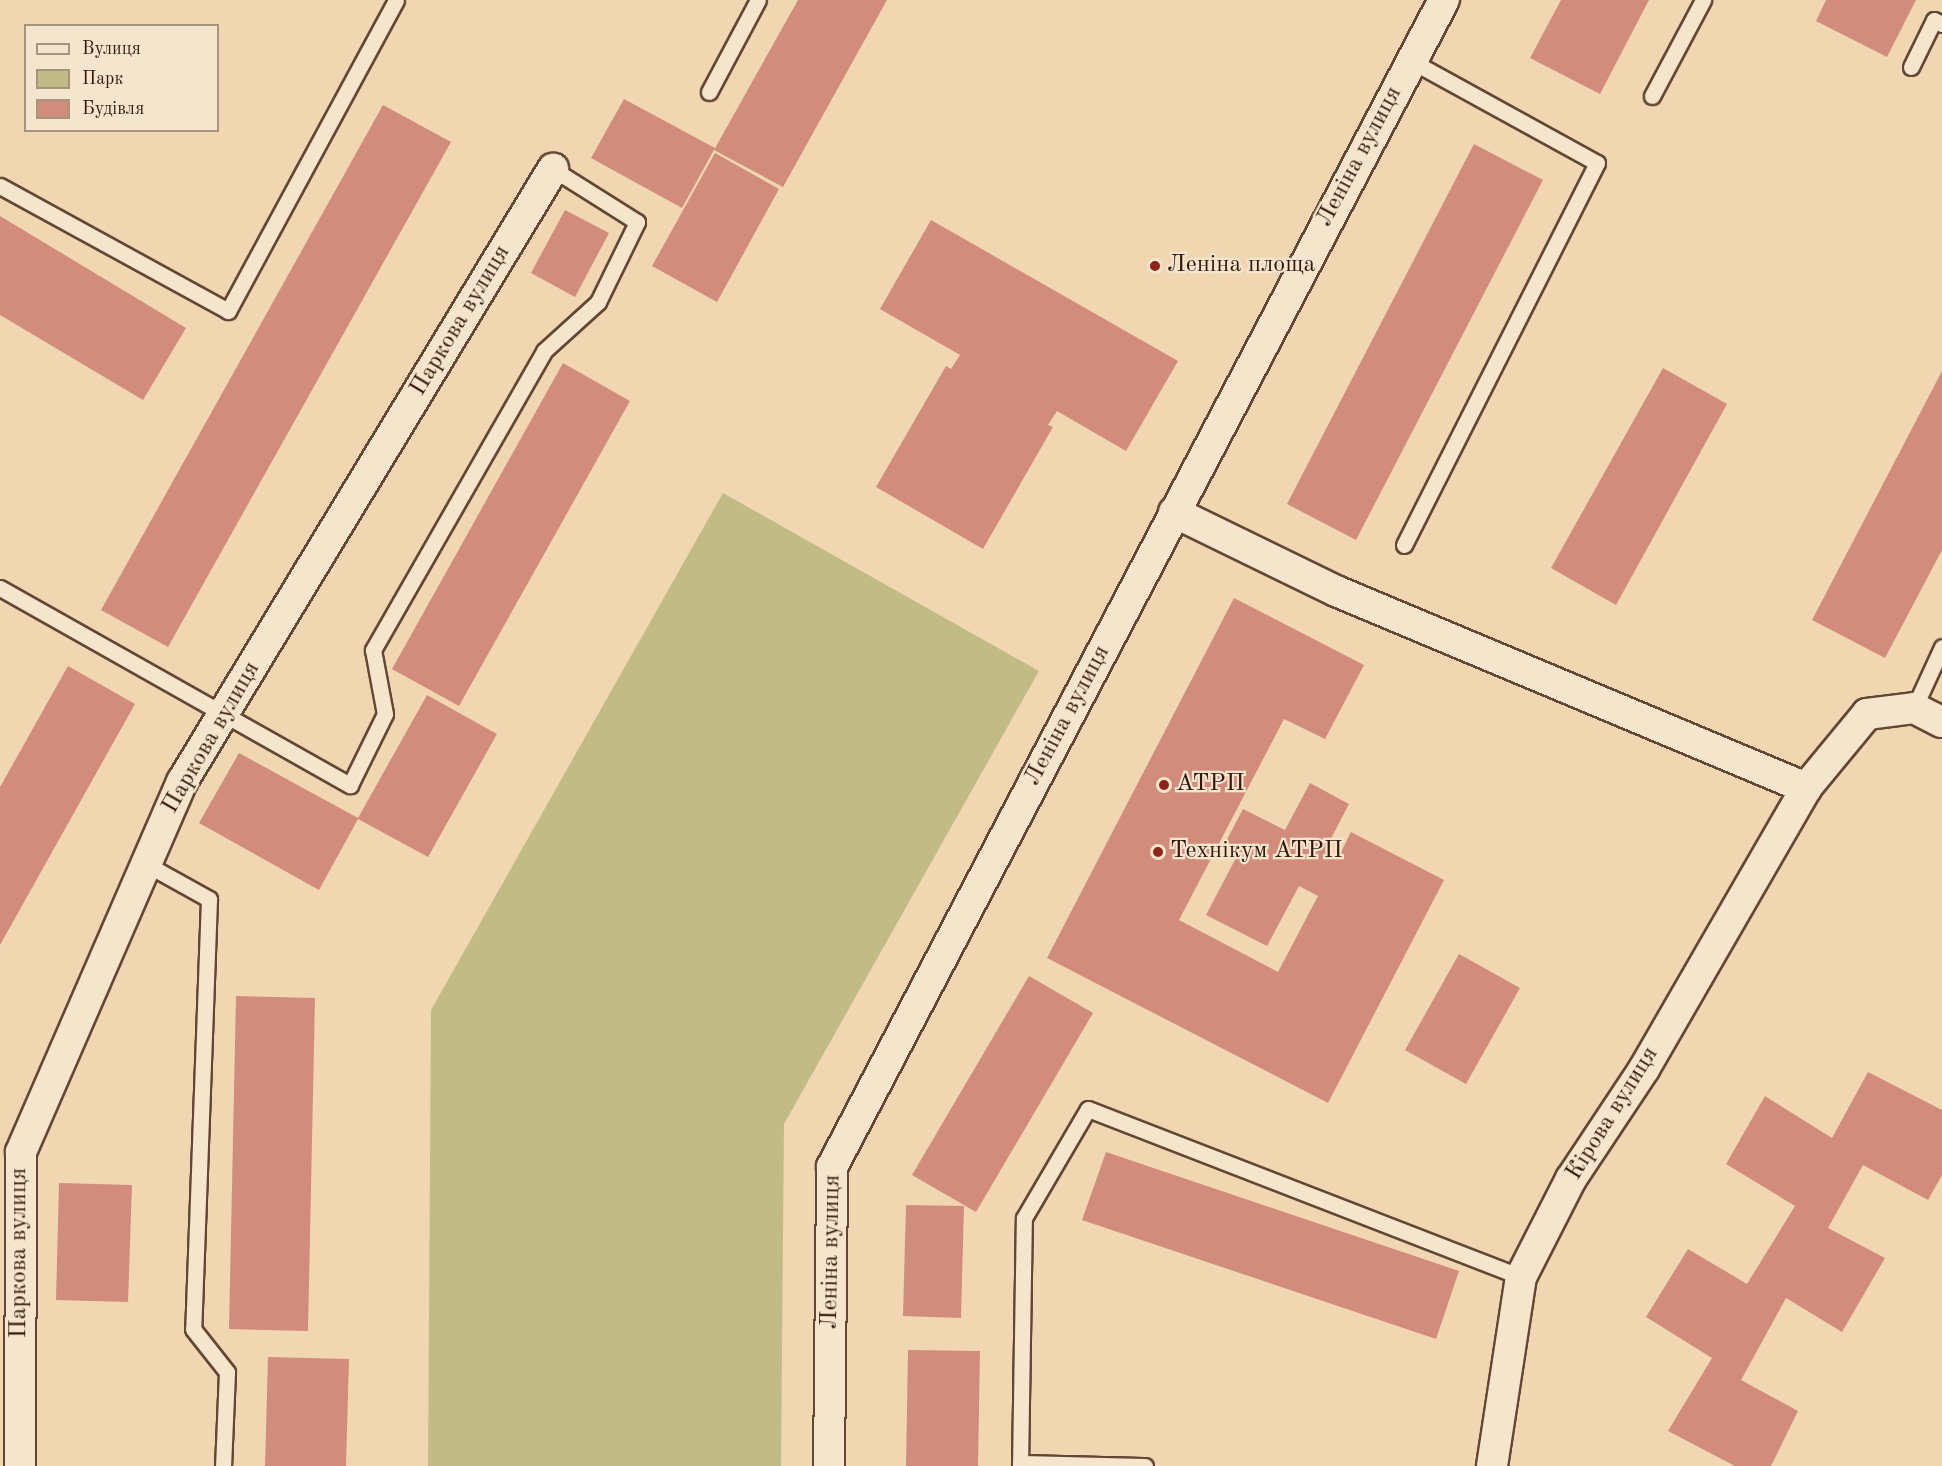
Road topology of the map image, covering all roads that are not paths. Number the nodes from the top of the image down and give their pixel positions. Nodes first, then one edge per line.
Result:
1 (396, 0) edge
2 (758, 0) edge
3 (1443, 0) edge
4 (1703, 0) edge
5 (1942, 24) edge
6 (1410, 60) junction
7 (1911, 67) dead end
8 (709, 92) dead end
9 (1652, 96) dead end
10 (553, 170) joint
11 (0, 186) edge
12 (1174, 512) junction
13 (1404, 545) dead end
14 (0, 588) edge
15 (1942, 646) edge
16 (1914, 708) junction
17 (223, 715) junction
18 (1942, 722) edge
19 (1806, 788) junction
20 (146, 864) junction
21 (1521, 1277) junction
22 (10, 1364) edge
23 (1020, 1465) edge
24 (20, 1466) edge
25 (224, 1466) edge
26 (829, 1466) edge
27 (1145, 1466) edge
28 (1492, 1466) edge

1 - 11 lane
2 - 8 lane
3 - 6 street, Леніна вулиця
4 - 9 lane
5 - 7 lane
6 - 12 street, Леніна вулиця
6 - 13 lane
10 - 17 street, Паркова вулиця
10 - 17 lane
12 - 19 street
12 - 26 street, Леніна вулиця
14 - 17 lane
15 - 16 lane
16 - 18 street
16 - 19 street, Кірова вулиця
17 - 20 street, Паркова вулиця
19 - 21 street, Кірова вулиця
20 - 22 street, Паркова вулиця
20 - 25 lane
21 - 23 lane
21 - 28 street, Кірова вулиця
22 - 24 street, Паркова вулиця
23 - 27 lane

